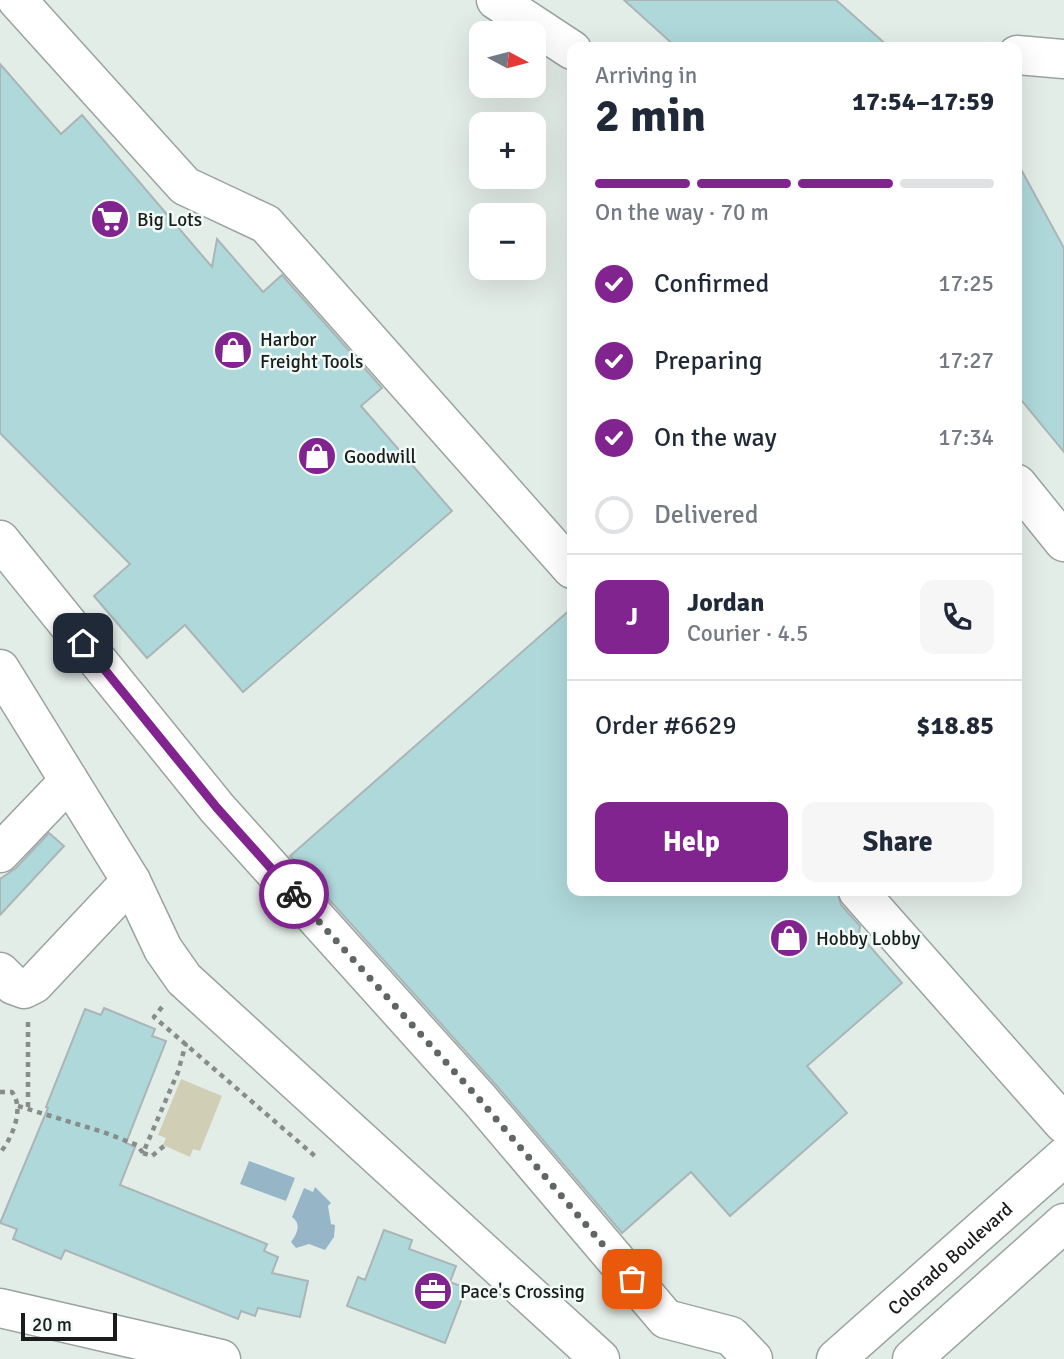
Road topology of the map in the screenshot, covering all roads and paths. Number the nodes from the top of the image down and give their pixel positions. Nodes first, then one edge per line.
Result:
1 (17, 0) edge
2 (496, 0) edge
3 (567, 47) edge
4 (1022, 56) edge
5 (1064, 60) edge
6 (1022, 490) edge
7 (0, 540) edge
8 (1064, 542) edge
9 (567, 563) edge
10 (0, 669) edge
11 (69, 781) junction
12 (0, 853) edge
13 (131, 881) junction
14 (862, 896) edge
15 (0, 972) edge
16 (166, 1001) dead end
17 (28, 1014) dead end
18 (186, 1043) junction
19 (0, 1092) edge
20 (18, 1106) junction
21 (28, 1109) junction
22 (1064, 1124) edge
23 (164, 1146) dead end
24 (0, 1153) edge
25 (143, 1153) junction
26 (316, 1157) dead end
27 (1064, 1157) edge
28 (1064, 1223) edge
29 (0, 1308) edge
30 (586, 1355) edge
31 (221, 1359) edge
32 (753, 1359) edge
33 (836, 1359) edge
34 (912, 1359) edge

1 - 9 street
2 - 3 street
4 - 5 street
6 - 8 street
7 - 32 street
10 - 11 street
11 - 12 street
11 - 13 street
13 - 15 street
13 - 30 street
14 - 22 street
16 - 18 path
17 - 21 path
18 - 25 path
18 - 26 path
19 - 20 path
20 - 21 path
20 - 24 path
21 - 25 path
23 - 25 path
27 - 33 street, Colorado Boulevard
28 - 34 street
29 - 31 street

